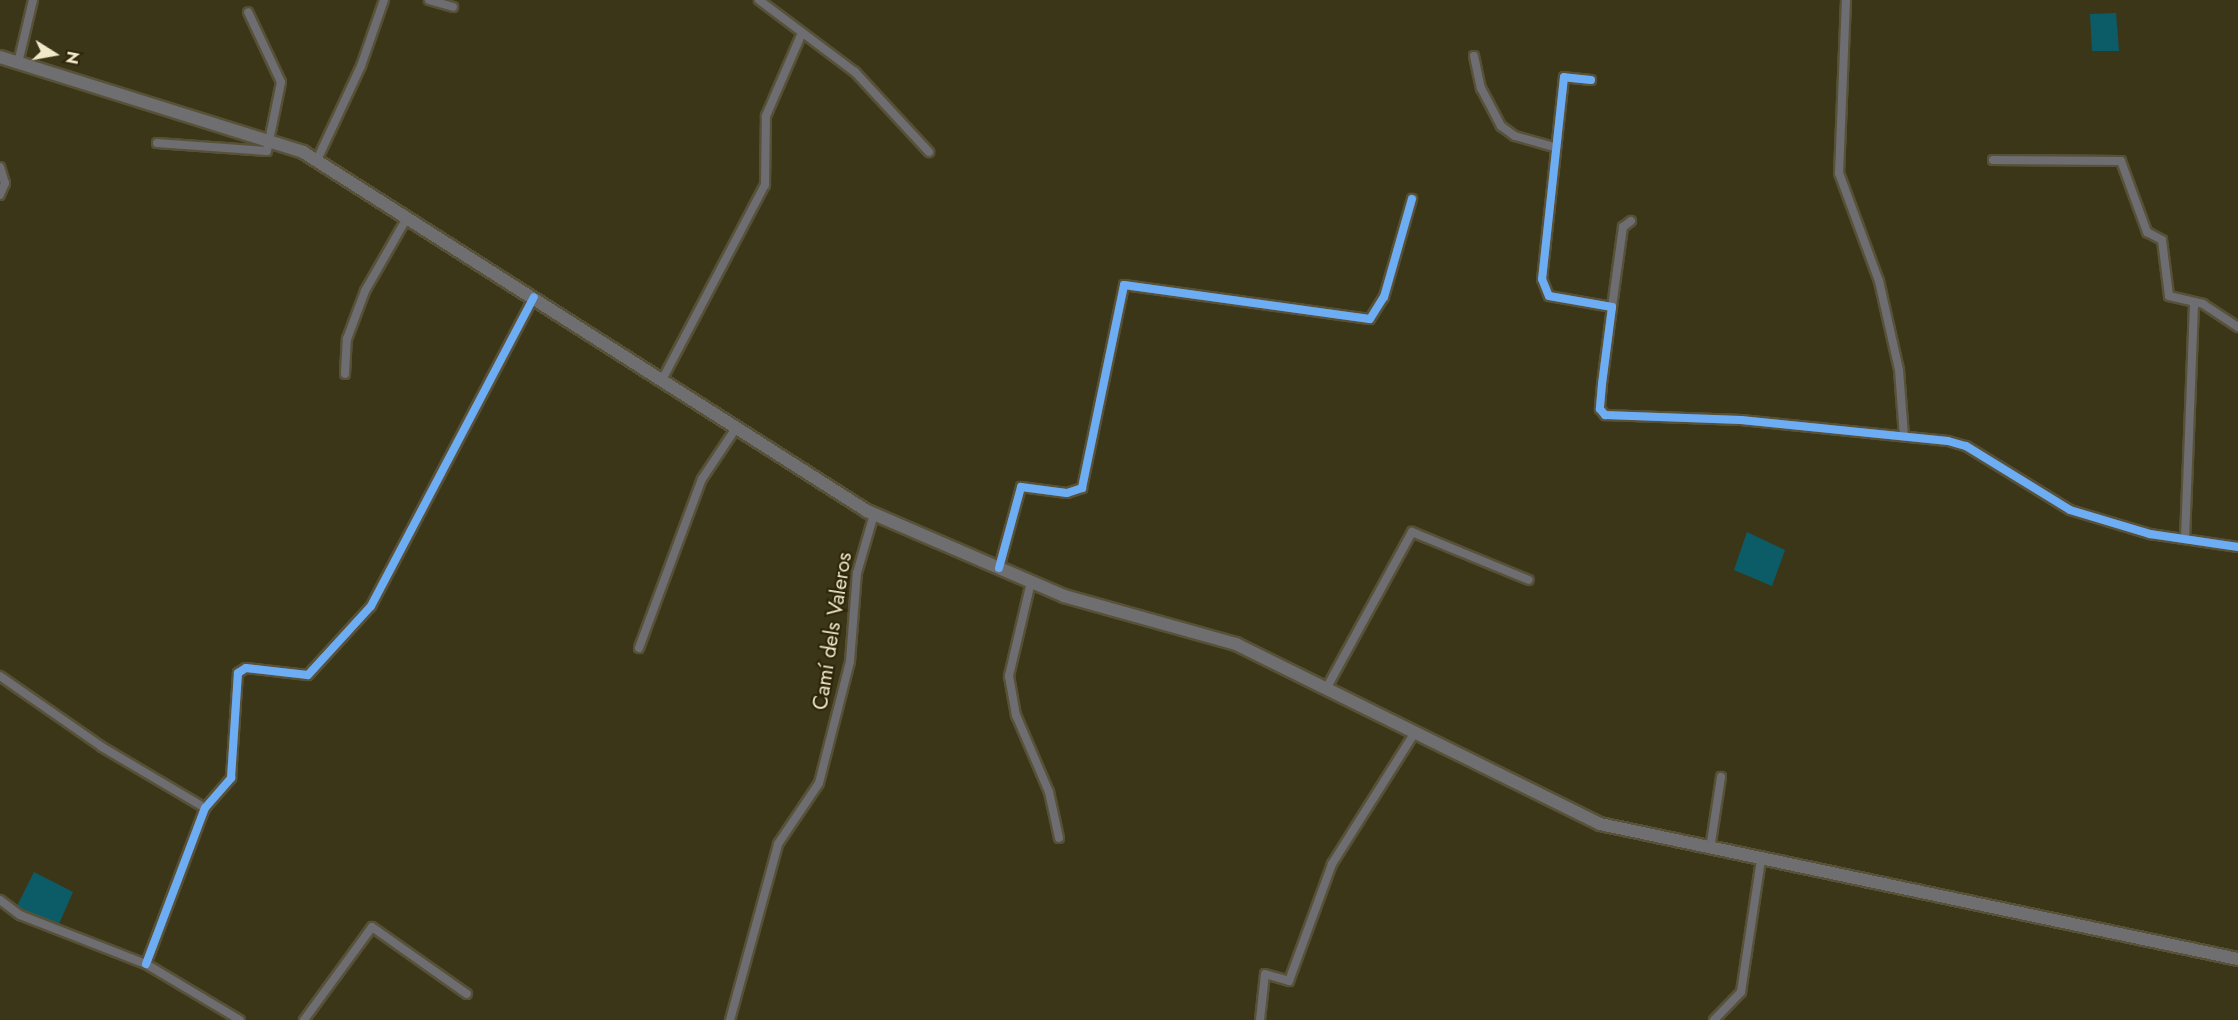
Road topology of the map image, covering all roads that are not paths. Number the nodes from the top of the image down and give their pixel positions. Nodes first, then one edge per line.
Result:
1 (33, 0) edge
2 (384, 0) edge
3 (429, 0) edge
4 (759, 0) edge
5 (1846, 0) edge
6 (453, 7) dead end
7 (248, 12) dead end
8 (801, 34) junction
9 (1474, 56) dead end
10 (0, 57) edge
11 (18, 63) junction
12 (1591, 80) dead end
13 (272, 139) junction
14 (157, 143) dead end
15 (1554, 147) junction
16 (929, 152) dead end
17 (317, 160) junction
18 (1993, 160) dead end
19 (0, 167) edge
20 (0, 195) edge
21 (1412, 199) dead end
22 (408, 216) junction
23 (1631, 221) dead end
24 (534, 297) junction
25 (2194, 302) junction
26 (1612, 307) junction
27 (2238, 327) edge
28 (345, 374) dead end
29 (662, 380) junction
30 (736, 428) junction
31 (1904, 436) junction
32 (874, 514) junction
33 (2185, 539) junction
34 (2238, 547) edge
35 (999, 568) junction
36 (1528, 580) dead end
37 (1031, 582) junction
38 (639, 648) dead end
39 (0, 676) edge
40 (1326, 689) junction
41 (1414, 734) junction
42 (1721, 777) dead end
43 (204, 808) junction
44 (1059, 838) dead end
45 (1710, 849) junction
46 (1761, 859) junction
47 (0, 900) edge
48 (2238, 959) edge
49 (146, 964) junction
50 (467, 994) dead end
51 (240, 1020) edge
52 (304, 1020) edge
53 (730, 1020) edge
54 (1260, 1020) edge
55 (1714, 1020) edge

1 - 11 street
2 - 17 street
3 - 6 street
4 - 8 street
5 - 31 street
7 - 13 street
8 - 16 street
8 - 29 street
9 - 15 street
10 - 11 main road
11 - 13 main road
12 - 15 street
13 - 14 street
13 - 17 main road
15 - 26 street
17 - 22 main road
18 - 25 street
19 - 20 street
21 - 35 street
22 - 24 main road
22 - 28 street
23 - 26 street
24 - 29 main road
24 - 43 street
25 - 27 street
25 - 33 street
26 - 31 street
29 - 30 main road
30 - 32 main road
30 - 38 street
31 - 33 street
32 - 35 main road
32 - 53 street, Camí dels Valeros
33 - 34 street
35 - 37 main road
36 - 40 street
37 - 40 main road
37 - 44 street
39 - 43 street
40 - 41 main road
41 - 45 main road
41 - 54 street
42 - 45 street
43 - 49 street
45 - 46 main road
46 - 48 main road
46 - 55 street
47 - 49 street
49 - 51 street
50 - 52 street

